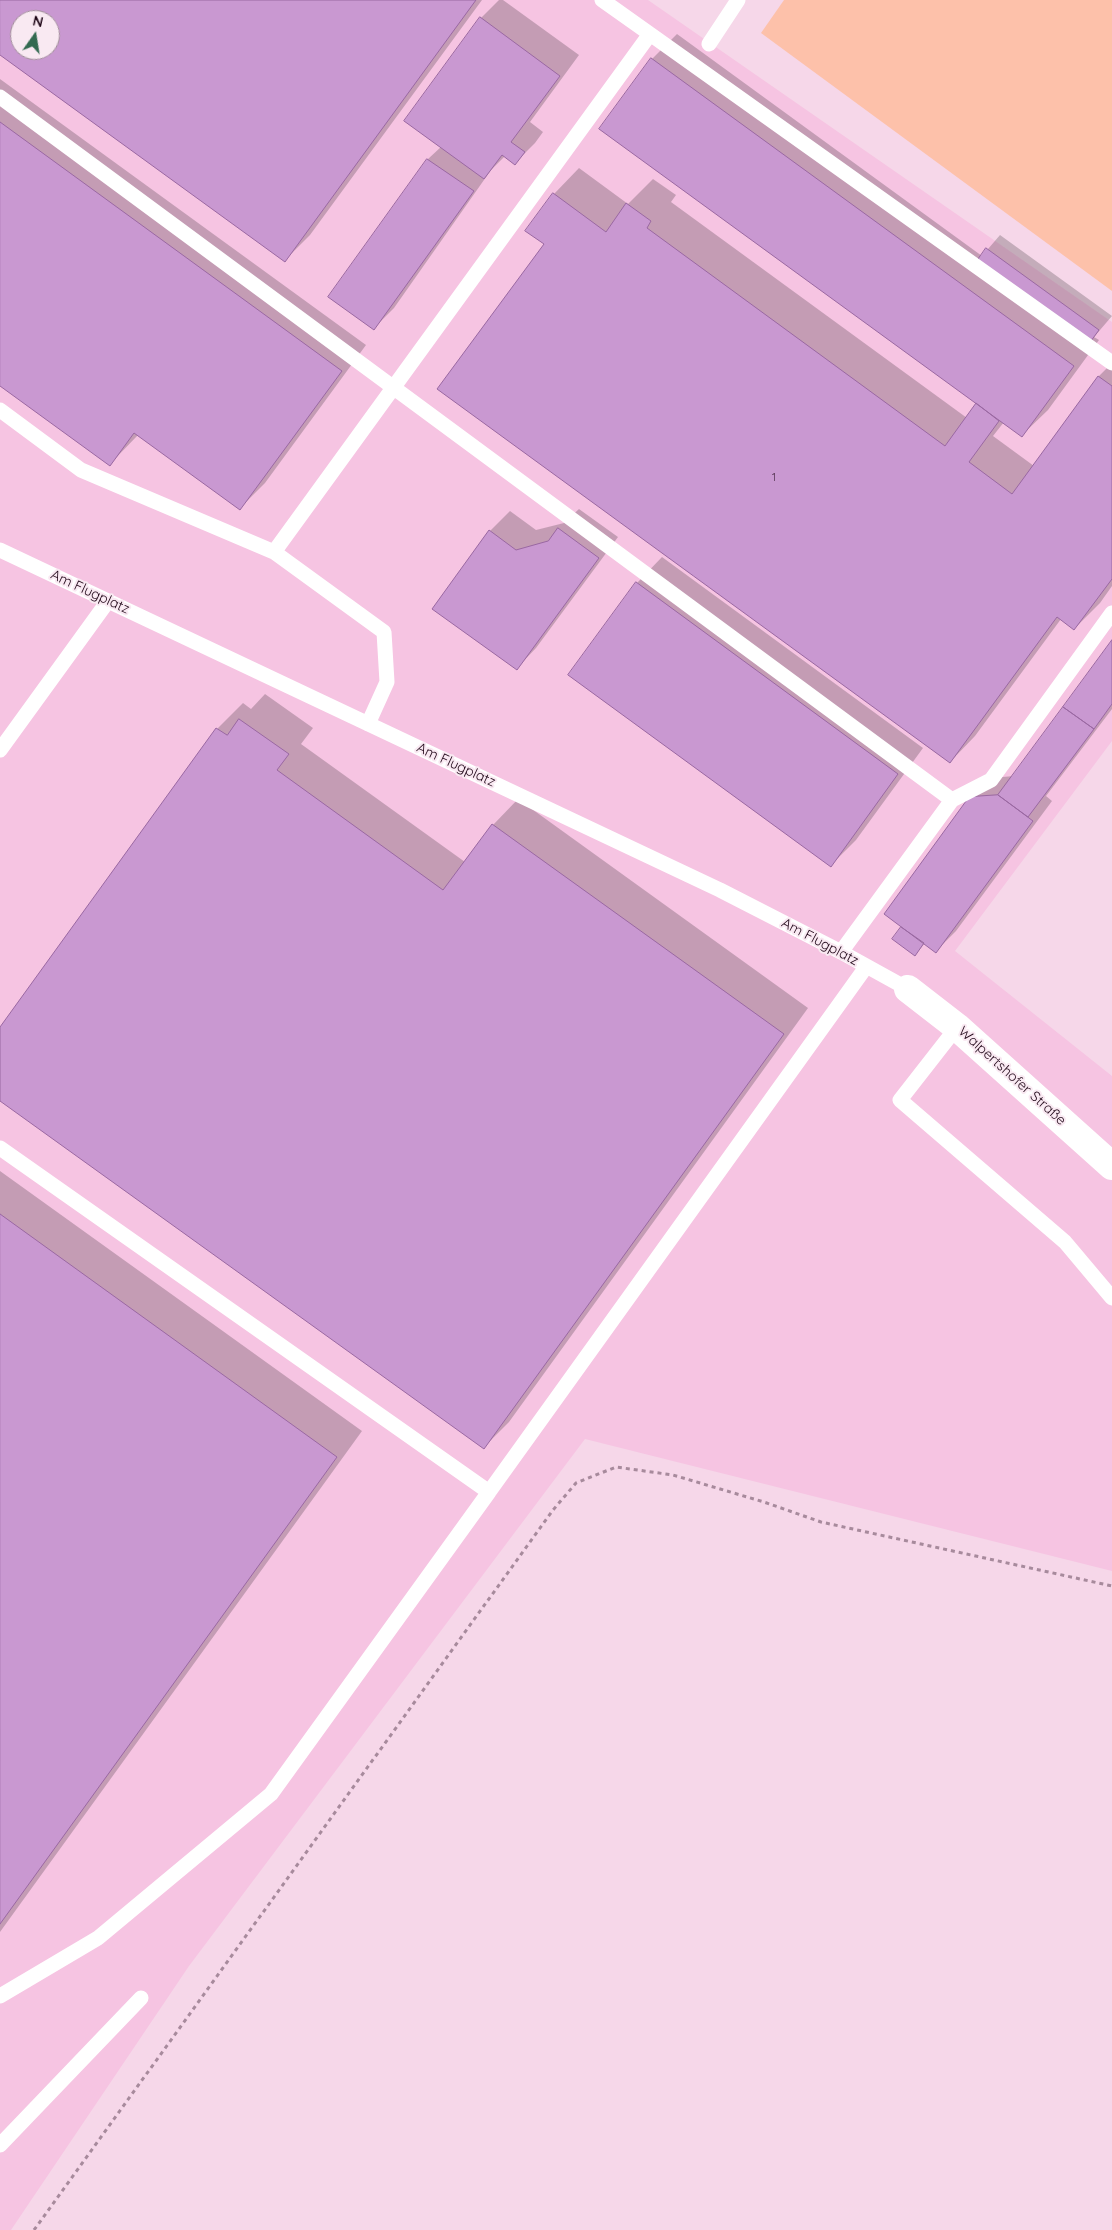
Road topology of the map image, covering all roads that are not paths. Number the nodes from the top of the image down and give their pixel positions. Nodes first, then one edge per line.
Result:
1 (602, 0) edge
2 (738, 0) edge
3 (650, 34) junction
4 (709, 44) dead end
5 (0, 97) edge
6 (1112, 363) edge
7 (394, 387) junction
8 (0, 410) edge
9 (0, 550) edge
10 (274, 552) junction
11 (108, 601) junction
12 (1112, 613) edge
13 (368, 724) junction
14 (0, 750) edge
15 (952, 800) junction
16 (840, 952) junction
17 (866, 967) junction
18 (908, 990) joint
19 (957, 1027) junction
20 (0, 1148) edge
21 (1112, 1166) edge
22 (1112, 1298) edge
23 (489, 1492) junction
24 (0, 1996) edge
25 (142, 1998) dead end
26 (0, 2144) edge

1 - 3 lane
2 - 4 lane
3 - 6 lane
3 - 7 lane
5 - 7 lane
7 - 10 lane
7 - 15 lane
8 - 10 lane
9 - 11 lane, Am Flugplatz
10 - 13 lane
11 - 13 lane, Am Flugplatz
11 - 14 lane
12 - 15 lane
13 - 16 lane, Am Flugplatz
15 - 16 lane
16 - 17 lane, Am Flugplatz
17 - 18 lane, Am Flugplatz
17 - 23 lane
18 - 19 street, Walpertshofer Straße
19 - 21 street, Walpertshofer Straße
19 - 22 lane
20 - 23 lane
23 - 24 lane
25 - 26 lane

